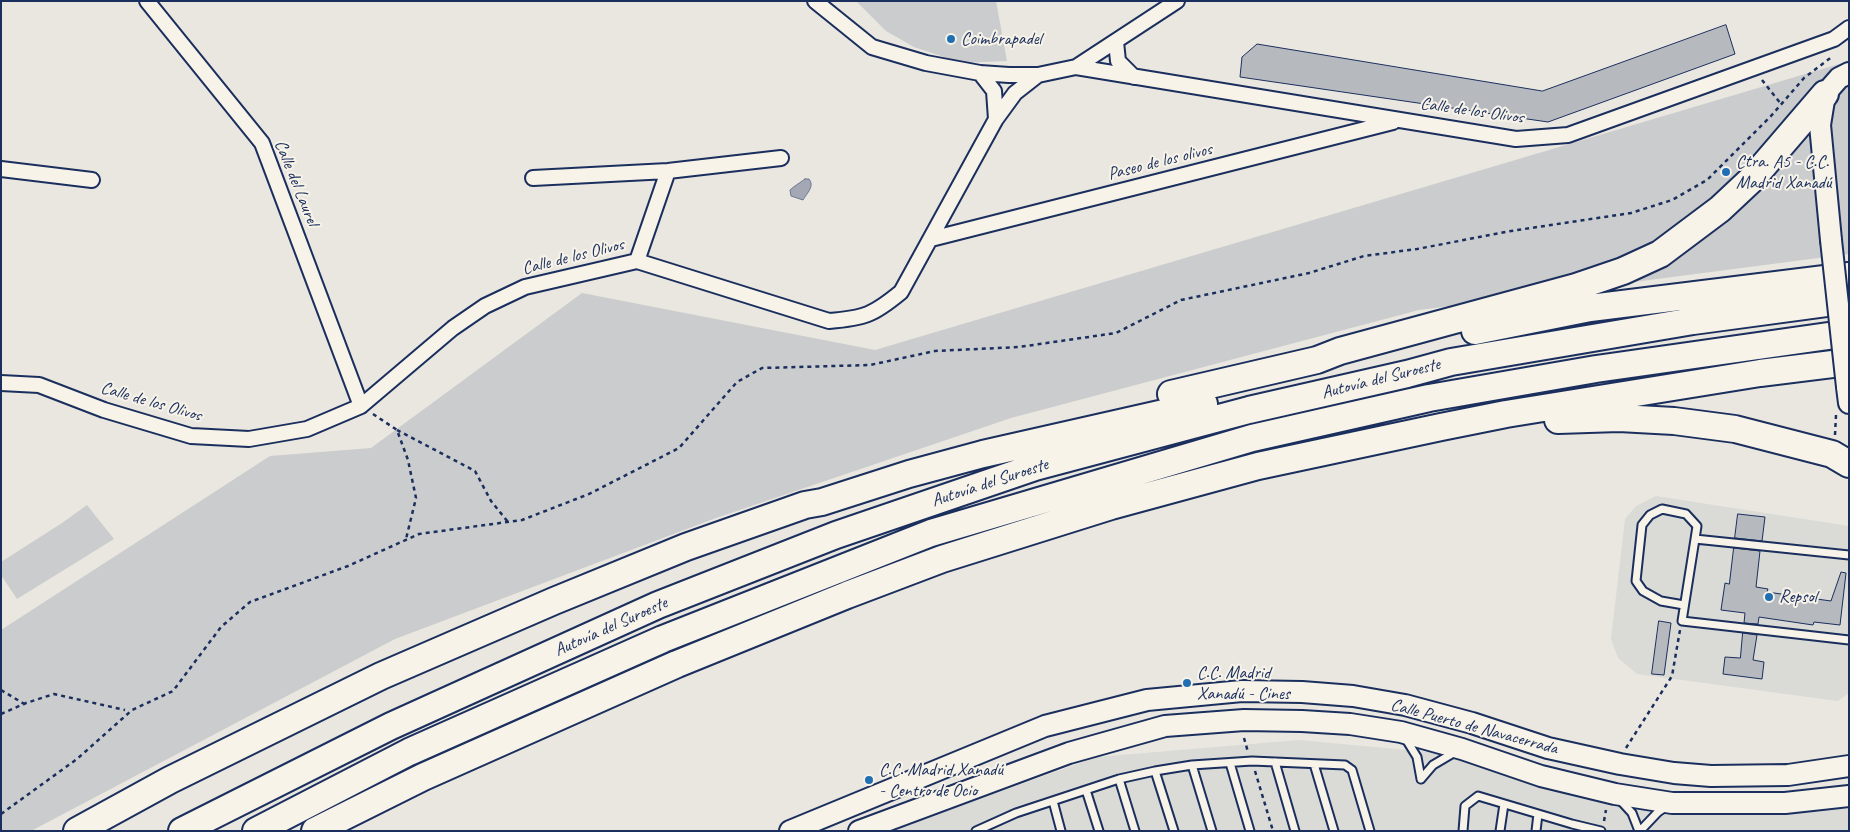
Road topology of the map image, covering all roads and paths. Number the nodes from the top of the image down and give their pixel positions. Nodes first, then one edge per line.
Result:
1 (147, 1) edge
2 (815, 1) edge
3 (1177, 1) edge
4 (1849, 28) edge
5 (1834, 38) junction
6 (1116, 42) junction
7 (1076, 67) junction
8 (1743, 71) junction
9 (980, 73) junction
10 (1849, 73) edge
11 (1038, 75) junction
12 (1134, 77) junction
13 (1825, 94) junction
14 (1781, 104) junction
15 (996, 119) junction
16 (1400, 120) junction
17 (781, 158) dead end
18 (1, 169) edge
19 (668, 170) junction
20 (533, 178) dead end
21 (92, 180) dead end
22 (931, 239) junction
23 (637, 261) junction
24 (1849, 276) edge
25 (1849, 300) edge
26 (1849, 333) edge
27 (1317, 360) junction
28 (1450, 362) junction
29 (1, 383) edge
30 (1848, 384) edge
31 (364, 409) junction
32 (1441, 427) junction
33 (397, 430) junction
34 (1849, 464) edge
35 (804, 505) junction
36 (508, 522) dead end
37 (1695, 539) junction
38 (406, 540) junction
39 (1849, 555) edge
40 (1684, 605) junction
41 (1682, 621) junction
42 (1849, 640) edge
43 (1, 690) edge
44 (26, 705) dead end
45 (126, 710) dead end
46 (1, 714) edge
47 (1401, 732) junction
48 (1462, 749) junction
49 (1275, 762) junction
50 (1230, 763) junction
51 (1314, 764) junction
52 (1620, 764) junction
53 (1192, 765) junction
54 (1849, 766) edge
55 (1155, 771) junction
56 (1119, 779) junction
57 (1086, 790) junction
58 (1615, 794) junction
59 (1849, 796) edge
60 (1053, 801) junction
61 (1672, 803) junction
62 (1504, 804) junction
63 (1, 814) edge
64 (1538, 814) junction
65 (1604, 822) dead end
66 (1572, 828) edge
67 (78, 831) edge
68 (182, 831) edge
69 (256, 831) edge
70 (315, 831) edge
71 (790, 831) edge
72 (859, 831) edge
73 (976, 831) edge
74 (1062, 831) edge
75 (1099, 831) edge
76 (1135, 831) edge
77 (1174, 831) edge
78 (1212, 831) edge
79 (1250, 831) edge
80 (1295, 831) edge
81 (1334, 831) edge
82 (1370, 831) edge
83 (1463, 831) edge
84 (1500, 831) edge
85 (1536, 831) edge
86 (1601, 831) edge
87 (1640, 831) edge

1 - 31 street, Calle del Laurel
2 - 9 street
3 - 6 street
4 - 5 street, Calle de los Olivos
5 - 8 street, Calle de los Olivos
5 - 14 path
6 - 7 street
6 - 12 street
7 - 11 street
7 - 12 street, Calle de los Olivos
8 - 14 path
8 - 16 street, Calle de los Olivos
9 - 11 street
9 - 15 street
10 - 13 street
11 - 15 street, Calle de los Olivos
12 - 16 street, Calle de los Olivos
13 - 27 highway
13 - 30 street, bridge
14 - 38 path
15 - 22 street, Calle de los Olivos
16 - 22 street, Paseo de los olivos
17 - 19 street
18 - 21 street
19 - 20 street
19 - 23 street
22 - 23 street, Calle de los Olivos
23 - 31 street, Calle de los Olivos
24 - 27 highway
25 - 28 highway, Autovía del Suroeste
26 - 69 highway, Autovía del Suroeste
27 - 35 highway
28 - 35 highway
28 - 68 highway, Autovía del Suroeste
29 - 31 street, Calle de los Olivos
30 - 32 highway
31 - 33 path
32 - 34 highway
32 - 70 highway
33 - 36 path
33 - 38 path
35 - 67 highway
37 - 39 lane
37 - 40 lane
37 - 40 lane
38 - 63 path
40 - 41 lane
41 - 42 lane
41 - 52 path
43 - 44 path
45 - 46 path
47 - 48 street, Calle Puerto de Navacerrada
47 - 48 lane
47 - 72 street, Calle Puerto de Navacerrada
48 - 58 street, Calle Puerto de Navacerrada
49 - 50 lane
49 - 51 lane
49 - 80 lane
50 - 53 lane
50 - 79 lane
51 - 81 lane
51 - 82 lane
52 - 54 street, Calle Puerto de Navacerrada
52 - 71 street, Calle Puerto de Navacerrada
53 - 55 lane
53 - 78 lane
55 - 56 lane
55 - 77 lane
56 - 57 lane
56 - 76 lane
57 - 60 lane
57 - 75 lane
58 - 61 street, Calle Puerto de Navacerrada
58 - 65 path
58 - 87 lane
59 - 61 street, Calle Puerto de Navacerrada
60 - 73 lane
60 - 74 lane
61 - 87 lane
62 - 64 lane
62 - 83 lane
62 - 84 lane
64 - 66 lane
64 - 85 lane
66 - 86 lane

